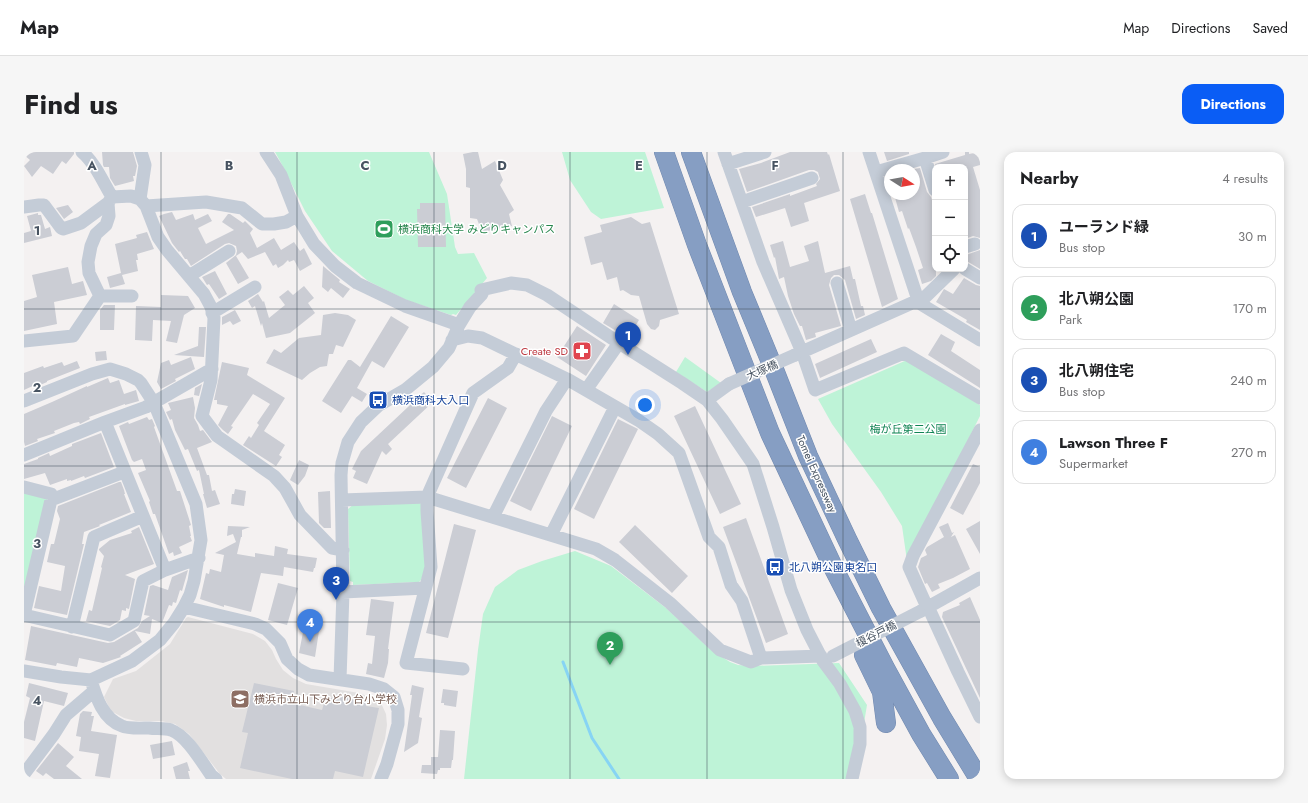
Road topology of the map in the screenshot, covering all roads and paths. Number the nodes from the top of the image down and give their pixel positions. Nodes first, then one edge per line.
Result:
1 (82, 152) edge
2 (141, 152) edge
3 (266, 152) edge
4 (664, 152) edge
5 (691, 152) edge
6 (704, 152) edge
7 (765, 152) edge
8 (869, 152) edge
9 (943, 152) edge
10 (726, 158) edge
11 (925, 158) junction
12 (876, 172) junction
13 (812, 178) dead end
14 (932, 180) edge
15 (110, 200) junction
16 (143, 202) junction
17 (742, 202) junction
18 (24, 207) edge
19 (297, 216) junction
20 (229, 251) dead end
21 (968, 271) edge
22 (951, 272) edge
23 (189, 276) junction
24 (980, 278) edge
25 (837, 283) dead end
26 (255, 287) dead end
27 (100, 296) junction
28 (132, 296) dead end
29 (919, 303) junction
30 (212, 313) junction
31 (458, 325) junction
32 (851, 330) junction
33 (452, 340) junction
34 (980, 340) edge
35 (24, 341) edge
36 (619, 343) junction
37 (516, 354) junction
38 (798, 354) junction
39 (212, 370) junction
40 (775, 372) junction
41 (567, 379) junction
42 (586, 390) junction
43 (980, 398) edge
44 (706, 400) junction
45 (24, 401) edge
46 (154, 403) junction
47 (615, 408) junction
48 (105, 422) junction
49 (980, 430) edge
50 (770, 433) junction
51 (24, 455) edge
52 (124, 472) junction
53 (24, 487) edge
54 (427, 496) junction
55 (51, 500) junction
56 (342, 500) junction
57 (143, 516) junction
58 (493, 517) junction
59 (551, 534) junction
60 (343, 550) junction
61 (199, 558) junction
62 (165, 570) junction
63 (980, 578) edge
64 (425, 588) junction
65 (343, 592) junction
66 (184, 607) junction
67 (923, 610) junction
68 (24, 615) edge
69 (72, 626) junction
70 (826, 657) junction
71 (760, 658) junction
72 (463, 669) dead end
73 (24, 671) edge
74 (340, 679) junction
75 (93, 685) junction
76 (980, 717) edge
77 (886, 723) dead end
78 (199, 759) junction
79 (24, 774) edge
80 (201, 779) edge
81 (216, 779) edge
82 (381, 779) edge
83 (852, 779) edge
84 (949, 779) edge
85 (979, 779) edge

1 - 15 street
2 - 16 street
3 - 19 street
4 - 50 highway
5 - 40 highway, Tomei Expressway
6 - 40 highway
7 - 10 street
8 - 12 street
9 - 11 street
10 - 17 street
11 - 12 street
11 - 14 street
12 - 29 street
13 - 17 street
15 - 16 street
15 - 18 street
15 - 27 street
16 - 19 street
16 - 23 street
17 - 38 street
19 - 31 street
20 - 23 street
21 - 24 street
22 - 29 street
23 - 30 street
25 - 32 street
26 - 30 street
27 - 28 street
27 - 35 street
29 - 32 street, 大塚橋
29 - 34 street
30 - 39 street
31 - 33 street
31 - 36 street
32 - 38 street, 大塚橋
33 - 37 street
33 - 56 street
36 - 42 street
36 - 44 street
37 - 41 street
37 - 54 street
38 - 43 street
38 - 44 street, 大塚橋, bridge
39 - 46 street
39 - 60 street
40 - 85 highway, Tomei Expressway
41 - 42 street
41 - 58 street
42 - 47 street
44 - 70 street
45 - 46 street
46 - 48 street
46 - 61 street
47 - 59 street
47 - 71 street
48 - 51 street
48 - 52 street
49 - 67 street
50 - 77 highway
50 - 84 highway
52 - 55 street
52 - 57 street
53 - 55 street
54 - 56 street
54 - 58 street
54 - 64 street
55 - 68 street
56 - 60 street
57 - 62 street
57 - 69 street
58 - 59 street
59 - 71 street
60 - 65 street
61 - 62 street
61 - 66 street
62 - 69 street
63 - 67 street, 榎谷戸橋
64 - 65 street
64 - 72 street
65 - 74 street
66 - 74 street
66 - 75 street
67 - 70 street, 榎谷戸橋, bridge
67 - 76 street
68 - 69 street
70 - 71 street
70 - 83 street
73 - 75 street
74 - 82 street
75 - 78 street
75 - 79 street
78 - 80 street
78 - 81 street

